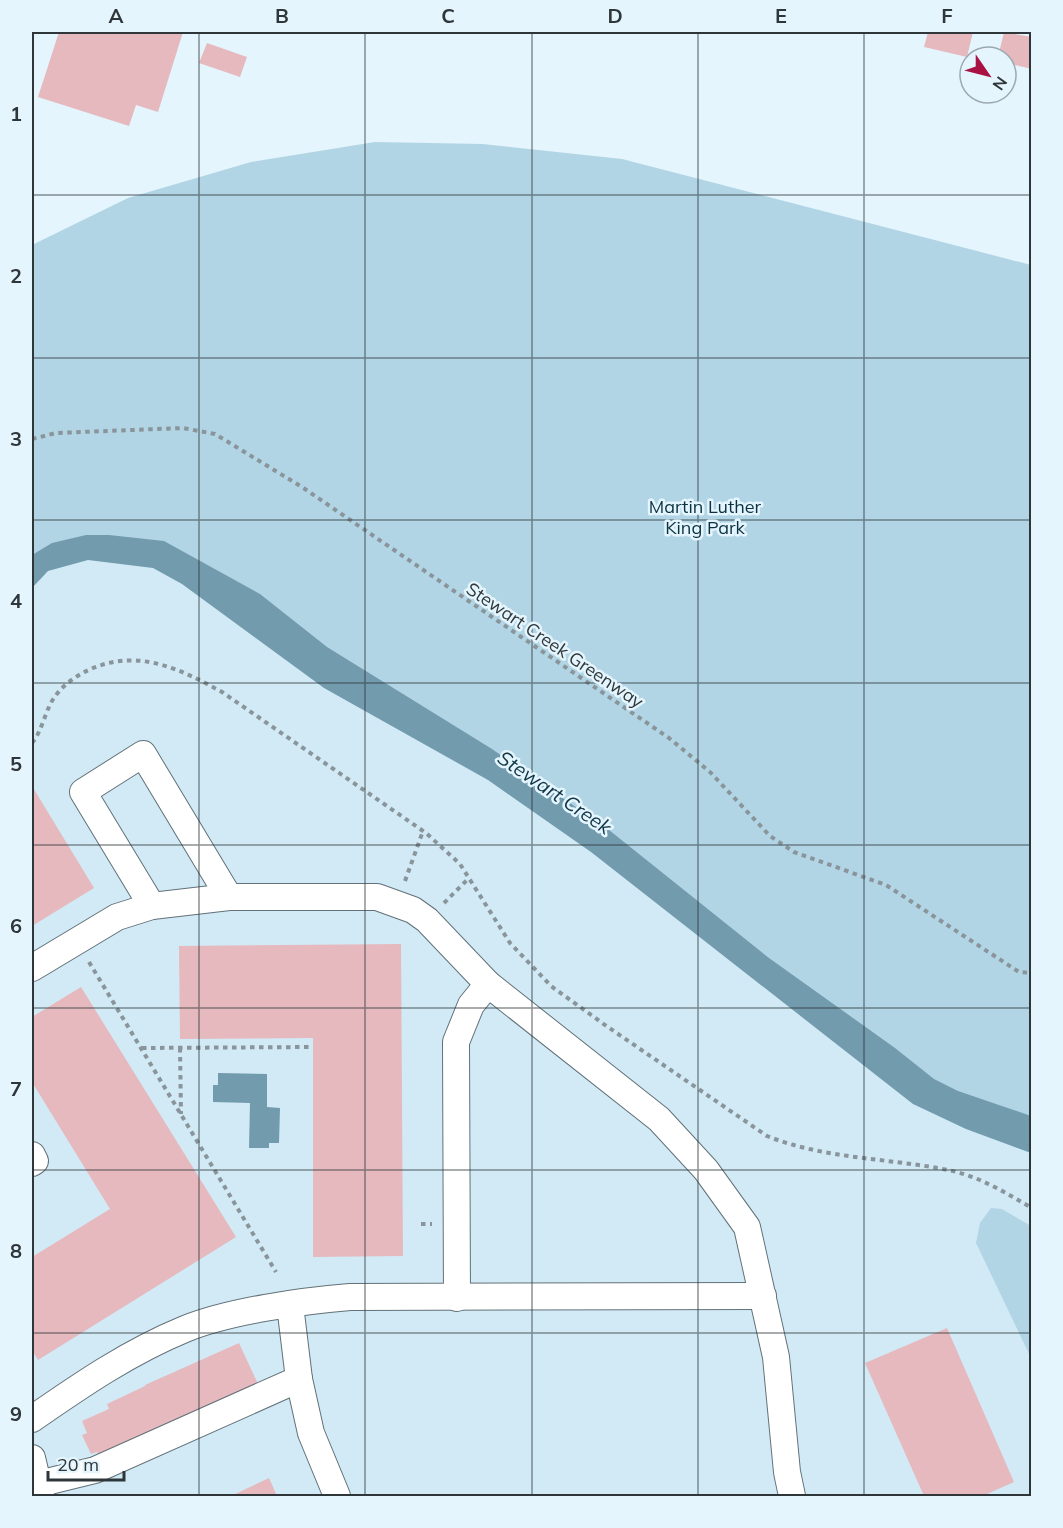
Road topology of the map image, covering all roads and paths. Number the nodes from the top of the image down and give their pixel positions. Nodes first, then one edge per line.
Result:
1 (32, 439) edge
2 (32, 743) edge
3 (423, 831) junction
4 (469, 878) junction
5 (403, 886) dead end
6 (229, 897) junction
7 (152, 906) junction
8 (439, 908) dead end
9 (32, 968) edge
10 (94, 971) dead end
11 (1032, 973) edge
12 (488, 984) junction
13 (313, 1047) dead end
14 (141, 1048) junction
15 (180, 1048) junction
16 (181, 1114) junction
17 (32, 1155) edge
18 (32, 1163) edge
19 (1032, 1209) edge
20 (276, 1272) dead end
21 (763, 1296) junction
22 (457, 1298) junction
23 (290, 1305) junction
24 (299, 1379) junction
25 (32, 1419) edge
26 (32, 1458) edge
27 (40, 1490) edge
28 (337, 1497) edge
29 (792, 1497) edge

1 - 11 path, Stewart Creek Greenway
2 - 3 path
3 - 4 path
3 - 5 path
4 - 8 path
4 - 19 path
6 - 7 street
6 - 7 street
6 - 12 street
7 - 9 street
10 - 14 path
12 - 21 street
12 - 22 street
13 - 15 path
14 - 15 path
14 - 16 path
15 - 16 path
16 - 20 path
17 - 18 street
21 - 22 street
21 - 29 street
22 - 23 street
23 - 24 street
23 - 25 street
24 - 27 street
24 - 28 street
26 - 27 street

